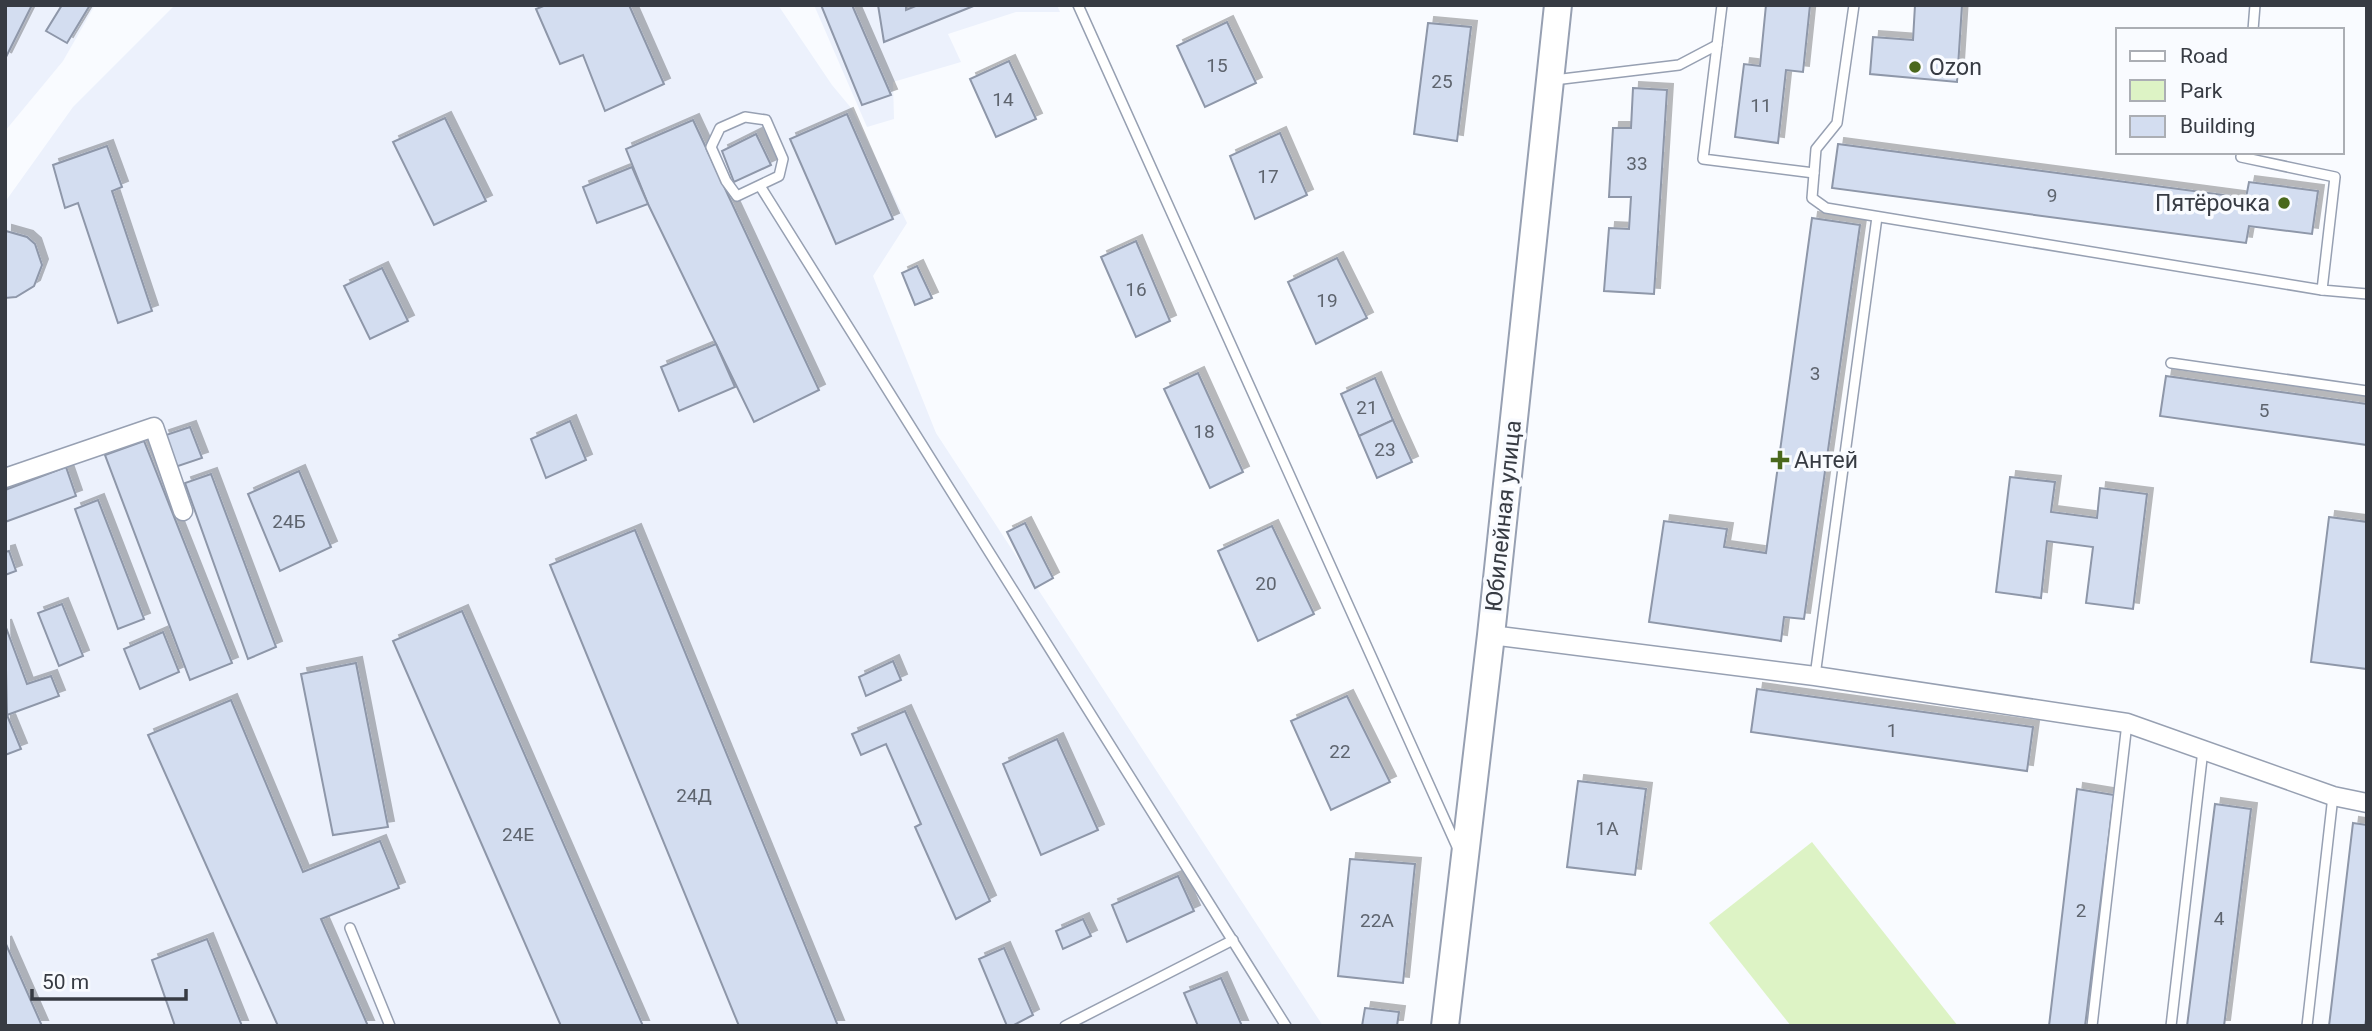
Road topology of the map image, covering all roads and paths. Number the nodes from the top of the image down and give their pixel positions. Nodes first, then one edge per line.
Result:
1 (1077, 5) edge
2 (1549, 5) edge
3 (1722, 5) edge
4 (1854, 5) edge
5 (2255, 5) edge
6 (1556, 18) edge
7 (2253, 28) edge
8 (1717, 45) junction
9 (1549, 80) junction
10 (2242, 154) edge
11 (1814, 173) junction
12 (760, 186) junction
13 (1877, 217) junction
14 (2322, 289) junction
15 (2367, 294) edge
16 (2171, 363) dead end
17 (2367, 391) edge
18 (5, 478) edge
19 (183, 511) dead end
20 (1491, 635) junction
21 (1815, 676) junction
22 (2127, 723) junction
23 (2203, 750) junction
24 (2333, 796) junction
25 (2367, 803) edge
26 (1464, 862) junction
27 (349, 928) dead end
28 (1233, 940) junction
29 (390, 1026) edge
30 (1065, 1026) edge
31 (1286, 1026) edge
32 (1445, 1026) edge
33 (2092, 1026) edge
34 (2171, 1026) edge
35 (2307, 1026) edge

1 - 26 lane
2 - 6 street, Юбилейная улица
3 - 8 lane
4 - 11 lane
5 - 7 lane
6 - 9 street, Юбилейная улица
8 - 9 lane
8 - 11 lane
9 - 20 street, Юбилейная улица
10 - 14 lane
11 - 13 lane
12 - 12 lane
12 - 28 lane
13 - 14 lane
13 - 21 lane
14 - 15 lane
16 - 17 lane
18 - 19 street
20 - 21 street
20 - 26 street, Юбилейная улица
21 - 22 street
22 - 23 street
22 - 33 lane
23 - 24 street
23 - 34 lane
24 - 25 street
24 - 35 lane
26 - 32 street, Юбилейная улица
27 - 29 lane
28 - 30 lane
28 - 31 lane

